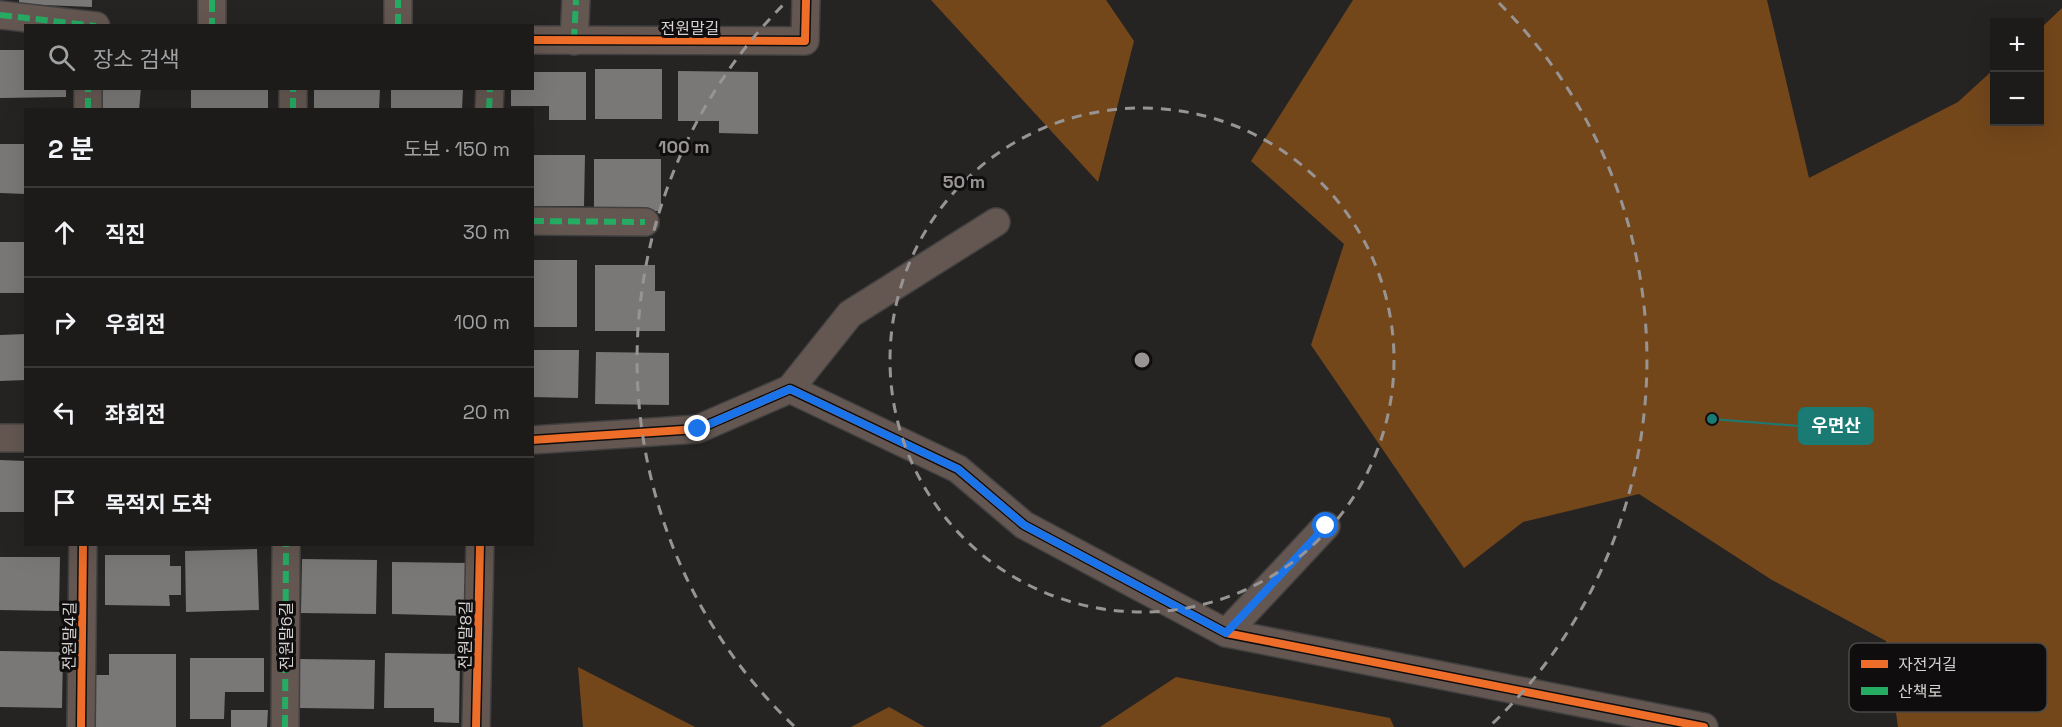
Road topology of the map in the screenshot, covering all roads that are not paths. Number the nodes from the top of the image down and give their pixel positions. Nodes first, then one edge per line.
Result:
1 (212, 0) edge
2 (398, 0) edge
3 (576, 0) edge
4 (806, 0) edge
5 (0, 15) edge
6 (80, 24) edge
7 (212, 24) edge
8 (398, 24) edge
9 (534, 40) edge
10 (574, 41) junction
11 (88, 90) edge
12 (293, 90) edge
13 (490, 90) edge
14 (88, 108) edge
15 (293, 108) edge
16 (489, 108) edge
17 (534, 221) edge
18 (645, 222) dead end
19 (996, 222) dead end
20 (790, 389) junction
21 (0, 438) edge
22 (24, 438) edge
23 (534, 440) edge
24 (1326, 526) dead end
25 (83, 546) edge
26 (286, 546) edge
27 (480, 546) edge
28 (1226, 633) junction
29 (81, 727) edge
30 (285, 727) edge
31 (476, 727) edge
32 (1704, 727) edge

1 - 7 street
2 - 8 street
3 - 10 street
4 - 10 street, 전원말길
5 - 6 street
9 - 10 street, 전원말길
11 - 14 street
12 - 15 street
13 - 16 street
17 - 18 street
19 - 20 street
20 - 23 street
20 - 28 street
21 - 22 street
24 - 28 street
25 - 29 street, 전원말4길
26 - 30 street, 전원말6길
27 - 31 street, 전원말8길
28 - 32 street

